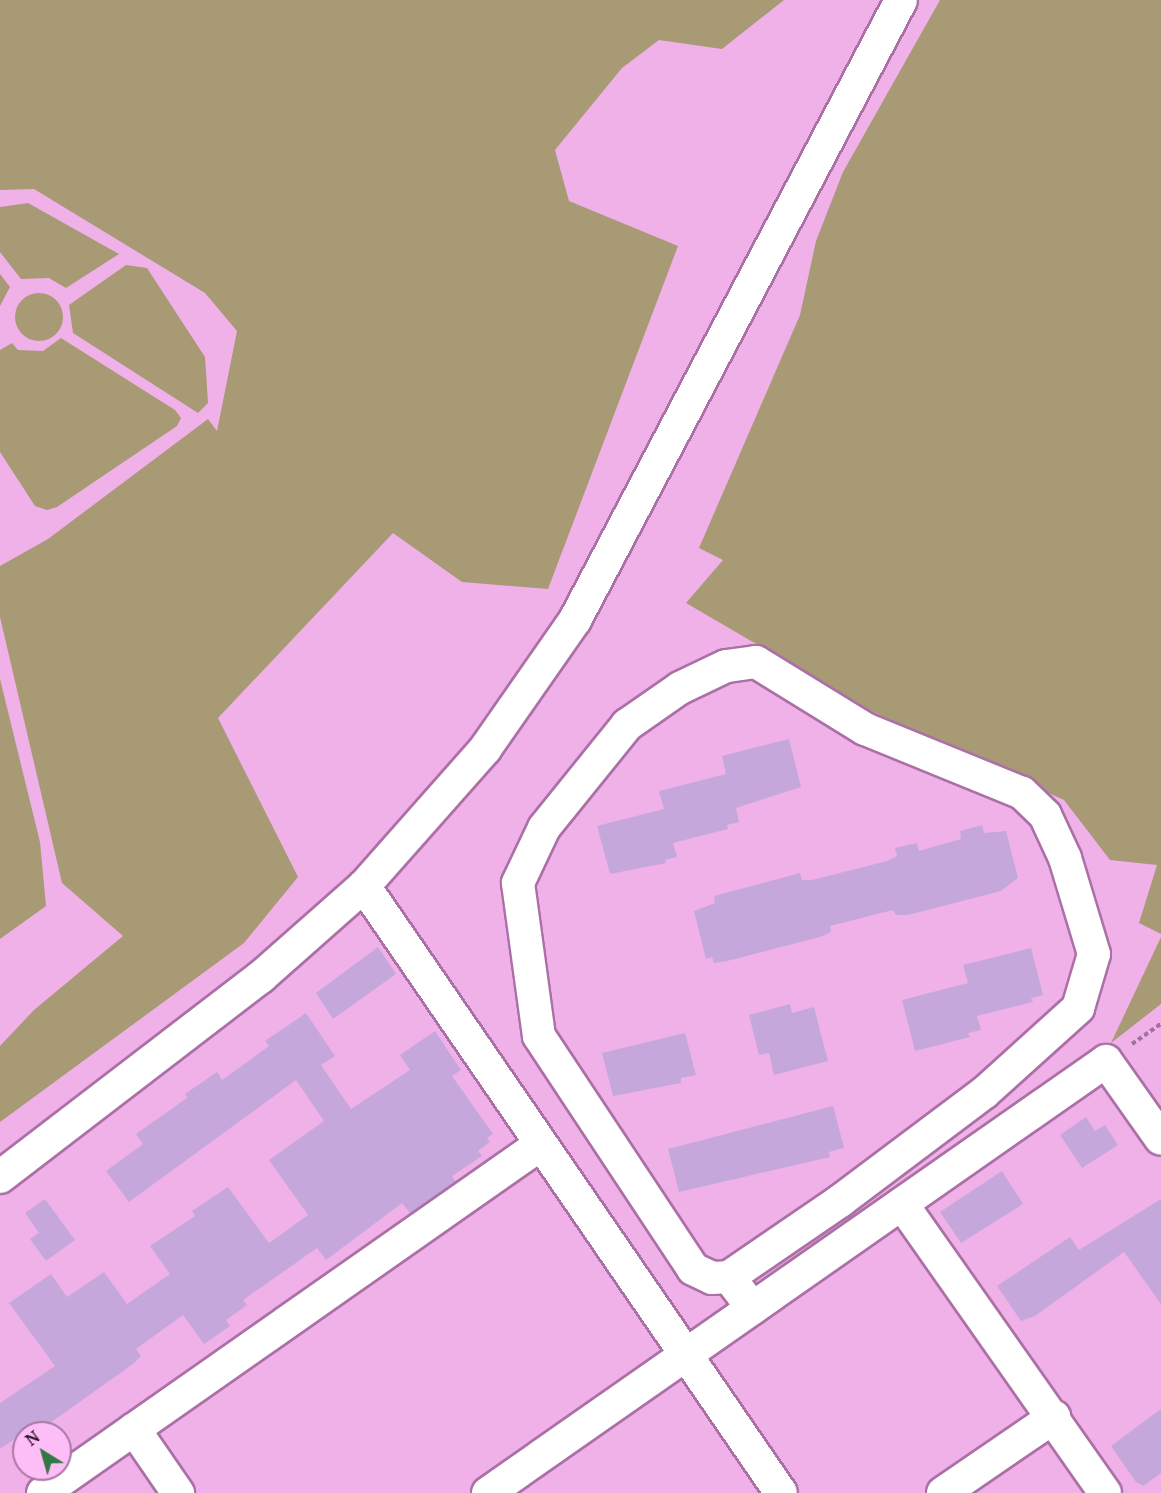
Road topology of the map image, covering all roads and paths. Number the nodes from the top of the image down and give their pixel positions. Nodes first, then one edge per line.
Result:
1 (901, 0) edge
2 (364, 886) junction
3 (1161, 1139) edge
4 (541, 1144) junction
5 (0, 1177) edge
6 (902, 1204) junction
7 (729, 1277) junction
8 (752, 1308) junction
9 (686, 1355) junction
10 (1054, 1418) junction
11 (134, 1429) junction
12 (43, 1493) edge
13 (178, 1493) edge
14 (488, 1493) edge
15 (781, 1493) edge
16 (943, 1493) edge
17 (1105, 1493) edge

1 - 2 street
2 - 4 street
2 - 5 street
3 - 6 street
4 - 9 street
4 - 11 street
6 - 8 street
6 - 10 street
7 - 7 street
7 - 8 street
8 - 9 street
9 - 14 street
9 - 15 street
10 - 16 street
10 - 17 street
11 - 12 street
11 - 13 street

